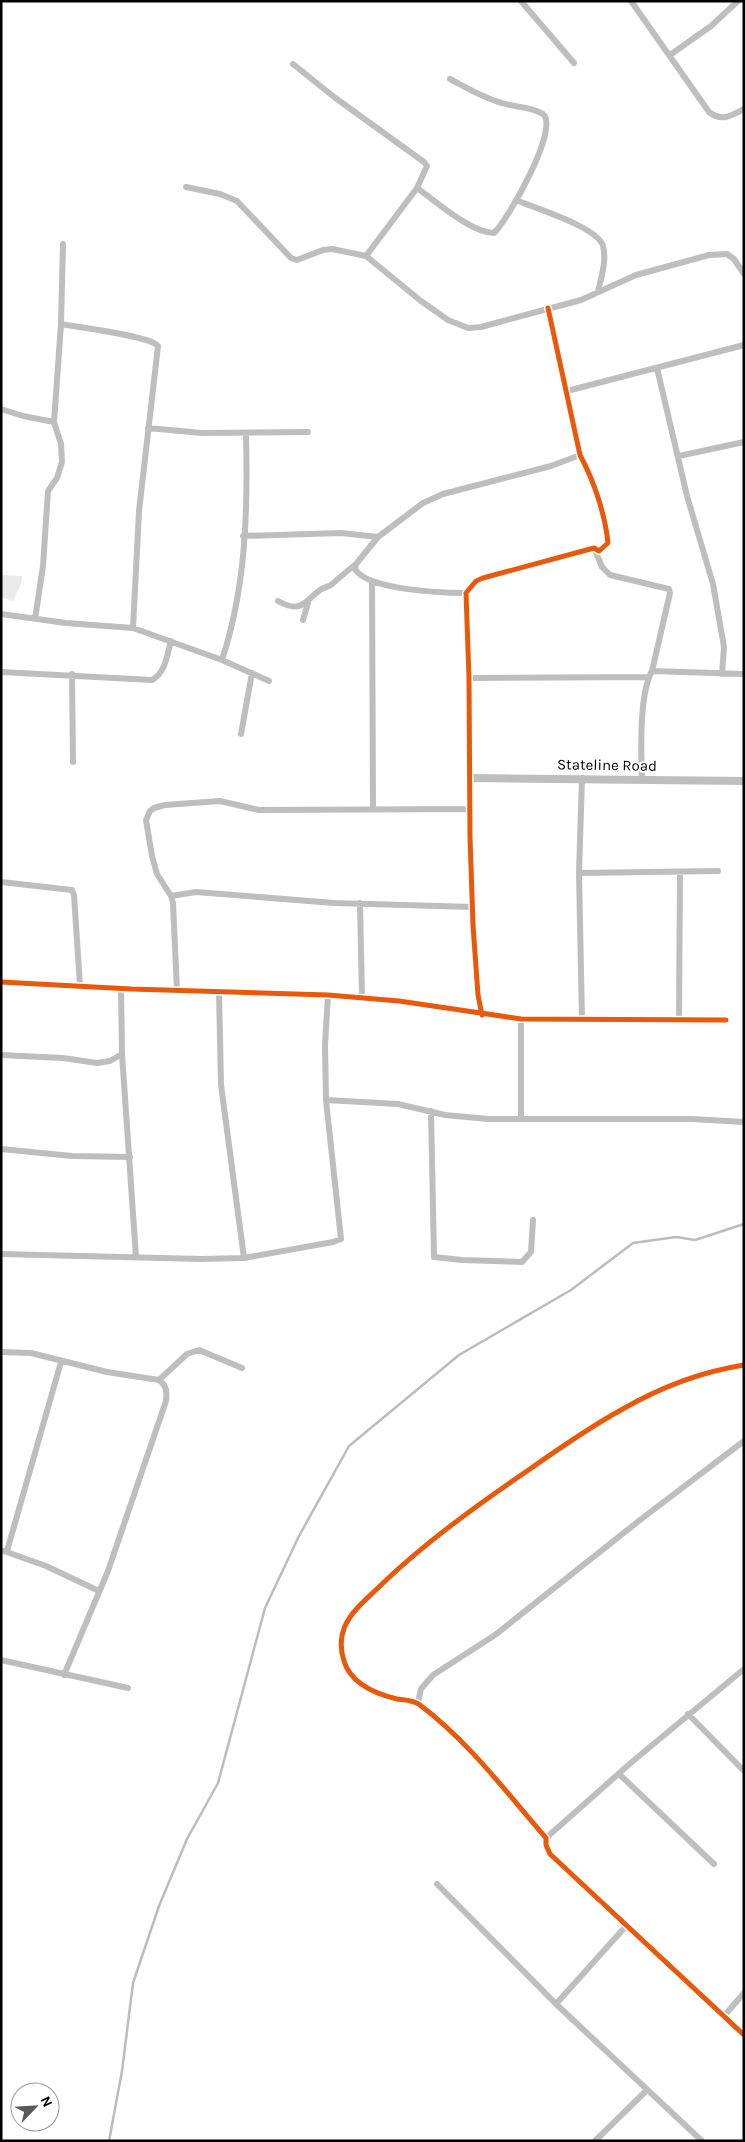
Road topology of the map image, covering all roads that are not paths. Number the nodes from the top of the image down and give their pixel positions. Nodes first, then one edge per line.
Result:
1 (521, 1) edge
2 (631, 1) edge
3 (738, 1) edge
4 (670, 55) junction
5 (574, 63) dead end
6 (293, 64) dead end
7 (450, 79) dead end
8 (744, 110) edge
9 (186, 186) dead end
10 (417, 188) junction
11 (516, 200) junction
12 (63, 244) dead end
13 (366, 256) junction
14 (744, 274) edge
15 (598, 292) junction
16 (548, 308) junction
17 (61, 324) junction
18 (744, 344) edge
19 (657, 368) junction
20 (567, 391) junction
21 (1, 409) edge
22 (54, 422) junction
23 (148, 428) junction
24 (308, 432) dead end
25 (246, 434) junction
26 (744, 442) edge
27 (580, 455) junction
28 (679, 456) junction
29 (243, 536) junction
30 (378, 537) junction
31 (594, 548) junction
32 (356, 564) junction
33 (372, 581) junction
34 (466, 593) junction
35 (278, 601) dead end
36 (308, 603) junction
37 (1, 614) edge
38 (35, 619) junction
39 (303, 620) dead end
40 (133, 628) junction
41 (171, 641) junction
42 (222, 660) junction
43 (1, 672) edge
44 (72, 674) junction
45 (252, 674) junction
46 (650, 674) junction
47 (722, 674) junction
48 (744, 674) edge
49 (470, 678) junction
50 (269, 681) dead end
51 (241, 734) dead end
52 (73, 762) dead end
53 (470, 778) junction
54 (582, 778) junction
55 (642, 780) junction
56 (744, 781) edge
57 (373, 808) junction
58 (470, 809) junction
59 (680, 872) junction
60 (718, 872) dead end
61 (579, 873) junction
62 (1, 882) edge
63 (171, 896) junction
64 (360, 903) junction
65 (473, 907) junction
66 (1, 982) edge
67 (80, 986) junction
68 (121, 988) junction
69 (177, 990) junction
70 (219, 991) junction
71 (328, 995) junction
72 (362, 998) junction
73 (482, 1014) junction
74 (521, 1019) junction
75 (582, 1019) junction
76 (679, 1020) junction
77 (726, 1020) dead end
78 (122, 1054) junction
79 (1, 1055) edge
80 (326, 1100) junction
81 (431, 1111) junction
82 (521, 1119) junction
83 (744, 1122) edge
84 (1, 1149) edge
85 (130, 1157) junction
86 (533, 1220) dead end
87 (1, 1254) edge
88 (136, 1257) junction
89 (244, 1258) junction
90 (1, 1352) edge
91 (61, 1362) junction
92 (744, 1365) edge
93 (242, 1368) dead end
94 (159, 1380) junction
95 (744, 1441) edge
96 (4, 1550) edge
97 (99, 1590) junction
98 (1, 1660) edge
99 (744, 1669) edge
100 (64, 1675) junction
101 (128, 1688) dead end
102 (418, 1703) junction
103 (688, 1714) junction
104 (744, 1771) edge
105 (619, 1774) junction
106 (546, 1838) junction
107 (714, 1864) dead end
108 (437, 1884) dead end
109 (626, 1926) junction
110 (744, 1993) edge
111 (556, 2004) junction
112 (724, 2016) junction
113 (744, 2035) edge
114 (647, 2090) junction
115 (595, 2141) edge
116 (702, 2141) edge

1 - 5 street
2 - 4 street
3 - 4 street
4 - 8 street
6 - 10 street
7 - 11 street
9 - 13 street
10 - 11 street
10 - 13 street
11 - 15 street
12 - 17 street
13 - 16 street
14 - 15 street
15 - 16 street
16 - 20 street
17 - 22 street
17 - 23 street
18 - 19 street
19 - 20 street
19 - 28 street
20 - 27 street
21 - 22 street
22 - 38 street
23 - 25 street
23 - 40 street
24 - 25 street
25 - 29 street
26 - 28 street
27 - 30 street
27 - 31 street
28 - 47 street
29 - 30 street
29 - 42 street
30 - 32 street
31 - 34 street
31 - 46 street
32 - 33 street
32 - 36 street
33 - 34 street
33 - 57 street
34 - 49 street
35 - 36 street
36 - 39 street
37 - 38 street
38 - 40 street
40 - 41 street
41 - 42 street
41 - 44 street
42 - 45 street
43 - 44 street
44 - 52 street
45 - 50 street
45 - 51 street
46 - 47 street
46 - 49 street
46 - 55 street
47 - 48 street
49 - 53 street
53 - 54 street, Stateline Road
53 - 58 street
54 - 55 street, Stateline Road
54 - 61 street
55 - 56 street, Stateline Road
57 - 58 street
57 - 63 street
58 - 65 street
59 - 60 street
59 - 61 street
59 - 76 street
61 - 75 street
62 - 67 street
63 - 64 street
63 - 69 street
64 - 65 street
64 - 72 street
65 - 73 street
66 - 67 street
67 - 68 street
68 - 69 street
68 - 78 street
69 - 70 street
70 - 71 street
70 - 89 street
71 - 72 street
71 - 80 street
72 - 73 street
73 - 74 street
74 - 75 street
74 - 82 street
75 - 76 street
76 - 77 street
78 - 79 street
78 - 85 street
80 - 81 street
80 - 89 street
81 - 82 street
81 - 86 street
82 - 83 street
84 - 85 street
85 - 88 street
87 - 88 street
88 - 89 street
90 - 91 street
91 - 94 street
91 - 96 street
92 - 102 street
93 - 94 street
94 - 97 street
95 - 102 street
96 - 97 street
97 - 100 street
98 - 100 street
99 - 103 street
100 - 101 street
102 - 106 street
103 - 104 street
103 - 105 street
105 - 106 street
105 - 107 street
106 - 109 street
108 - 111 street
109 - 111 street
109 - 112 street
110 - 112 street
111 - 114 street
112 - 113 street
114 - 115 street
114 - 116 street

